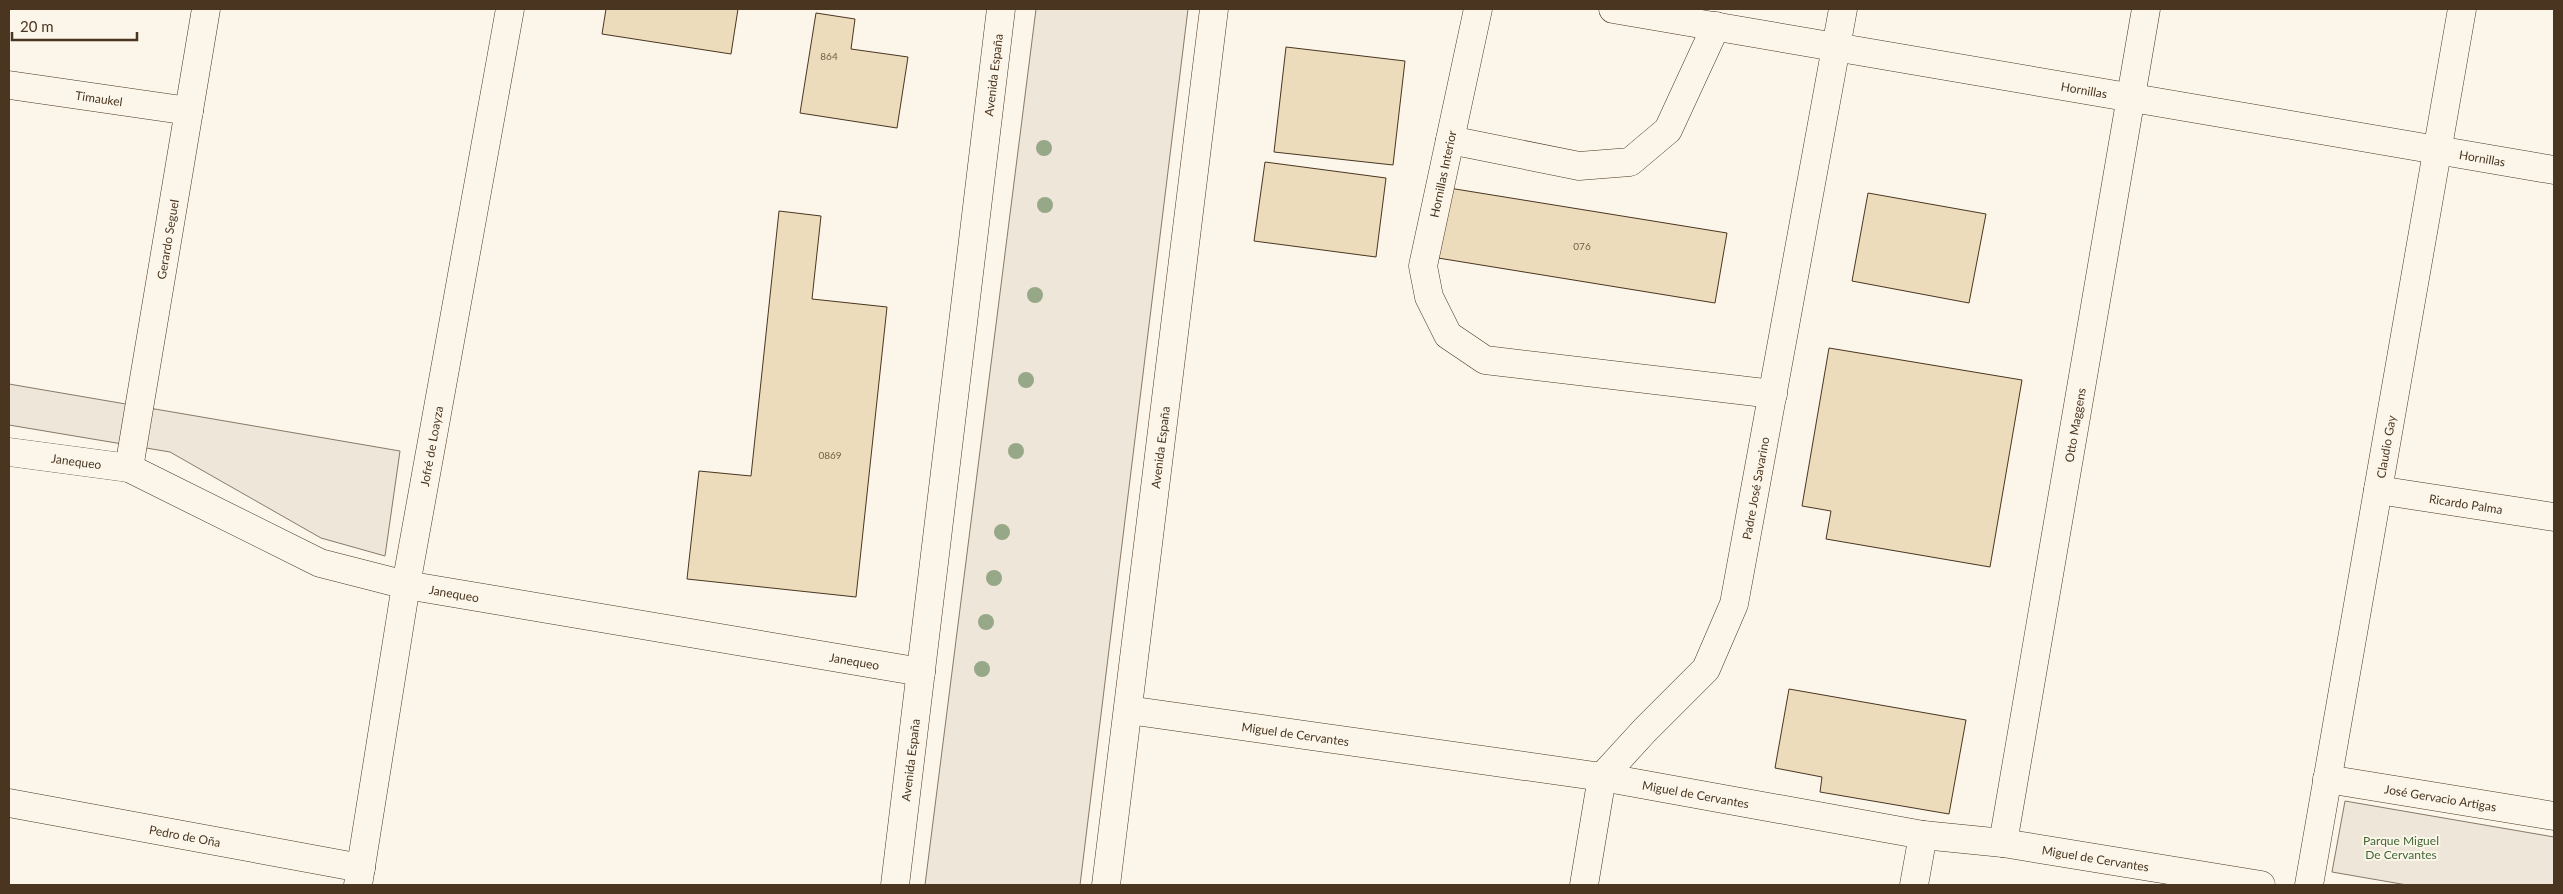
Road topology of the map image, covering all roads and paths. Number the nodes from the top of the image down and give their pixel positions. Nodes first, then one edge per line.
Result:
1 (206, 9) edge
2 (510, 9) edge
3 (1001, 9) edge
4 (1214, 9) edge
5 (1478, 9) edge
6 (1613, 9) edge
7 (1843, 9) edge
8 (2146, 9) edge
9 (2462, 9) edge
10 (1716, 26) junction
11 (1836, 48) junction
12 (9, 85) edge
13 (2131, 96) junction
14 (189, 111) junction
15 (1450, 140) junction
16 (2437, 151) junction
17 (2554, 170) edge
18 (1772, 394) junction
19 (9, 452) edge
20 (129, 468) junction
21 (2378, 490) junction
22 (2554, 517) edge
23 (406, 585) junction
24 (921, 672) junction
25 (1128, 710) junction
26 (1602, 777) junction
27 (2327, 779) junction
28 (9, 803) edge
29 (2554, 816) edge
30 (1923, 835) junction
31 (2003, 843) junction
32 (360, 877) edge
33 (2210, 881) edge
34 (895, 885) edge
35 (1106, 885) edge
36 (1584, 885) edge
37 (1914, 885) edge
38 (2261, 885) edge
39 (2309, 885) edge

1 - 14 street, Gerardo Seguel
2 - 23 street, Jofré de Loayza
3 - 24 street, Avenida España
4 - 25 street, Avenida España
5 - 15 street, Hornillas Interior
6 - 10 street, Hornillas
7 - 11 street, Padre José Savarino
8 - 13 street, Otto Maggens
9 - 16 street, Claudio Gay
10 - 11 street, Hornillas
10 - 15 street
11 - 13 street, Hornillas
11 - 18 street, Padre José Savarino
12 - 14 street, Timaukel
13 - 16 street, Hornillas
13 - 31 street, Otto Maggens
14 - 20 street, Gerardo Seguel
15 - 18 street, Hornillas Interior
16 - 17 street, Hornillas
16 - 21 street, Claudio Gay
18 - 26 street, Padre José Savarino
19 - 20 street, Janequeo
20 - 23 street, Janequeo
21 - 22 street, Ricardo Palma
21 - 27 street, Claudio Gay
23 - 24 street, Janequeo
23 - 32 street, Jofré de Loayza
24 - 34 street, Avenida España
25 - 26 street, Miguel de Cervantes
25 - 35 street, Avenida España
26 - 30 street, Miguel de Cervantes
26 - 36 street
27 - 29 street, José Gervacio Artigas
27 - 39 street, Claudio Gay
28 - 32 street, Pedro de Oña
30 - 31 street, Miguel de Cervantes
30 - 37 street
31 - 33 street, Miguel de Cervantes
33 - 38 street, Miguel de Cervantes

